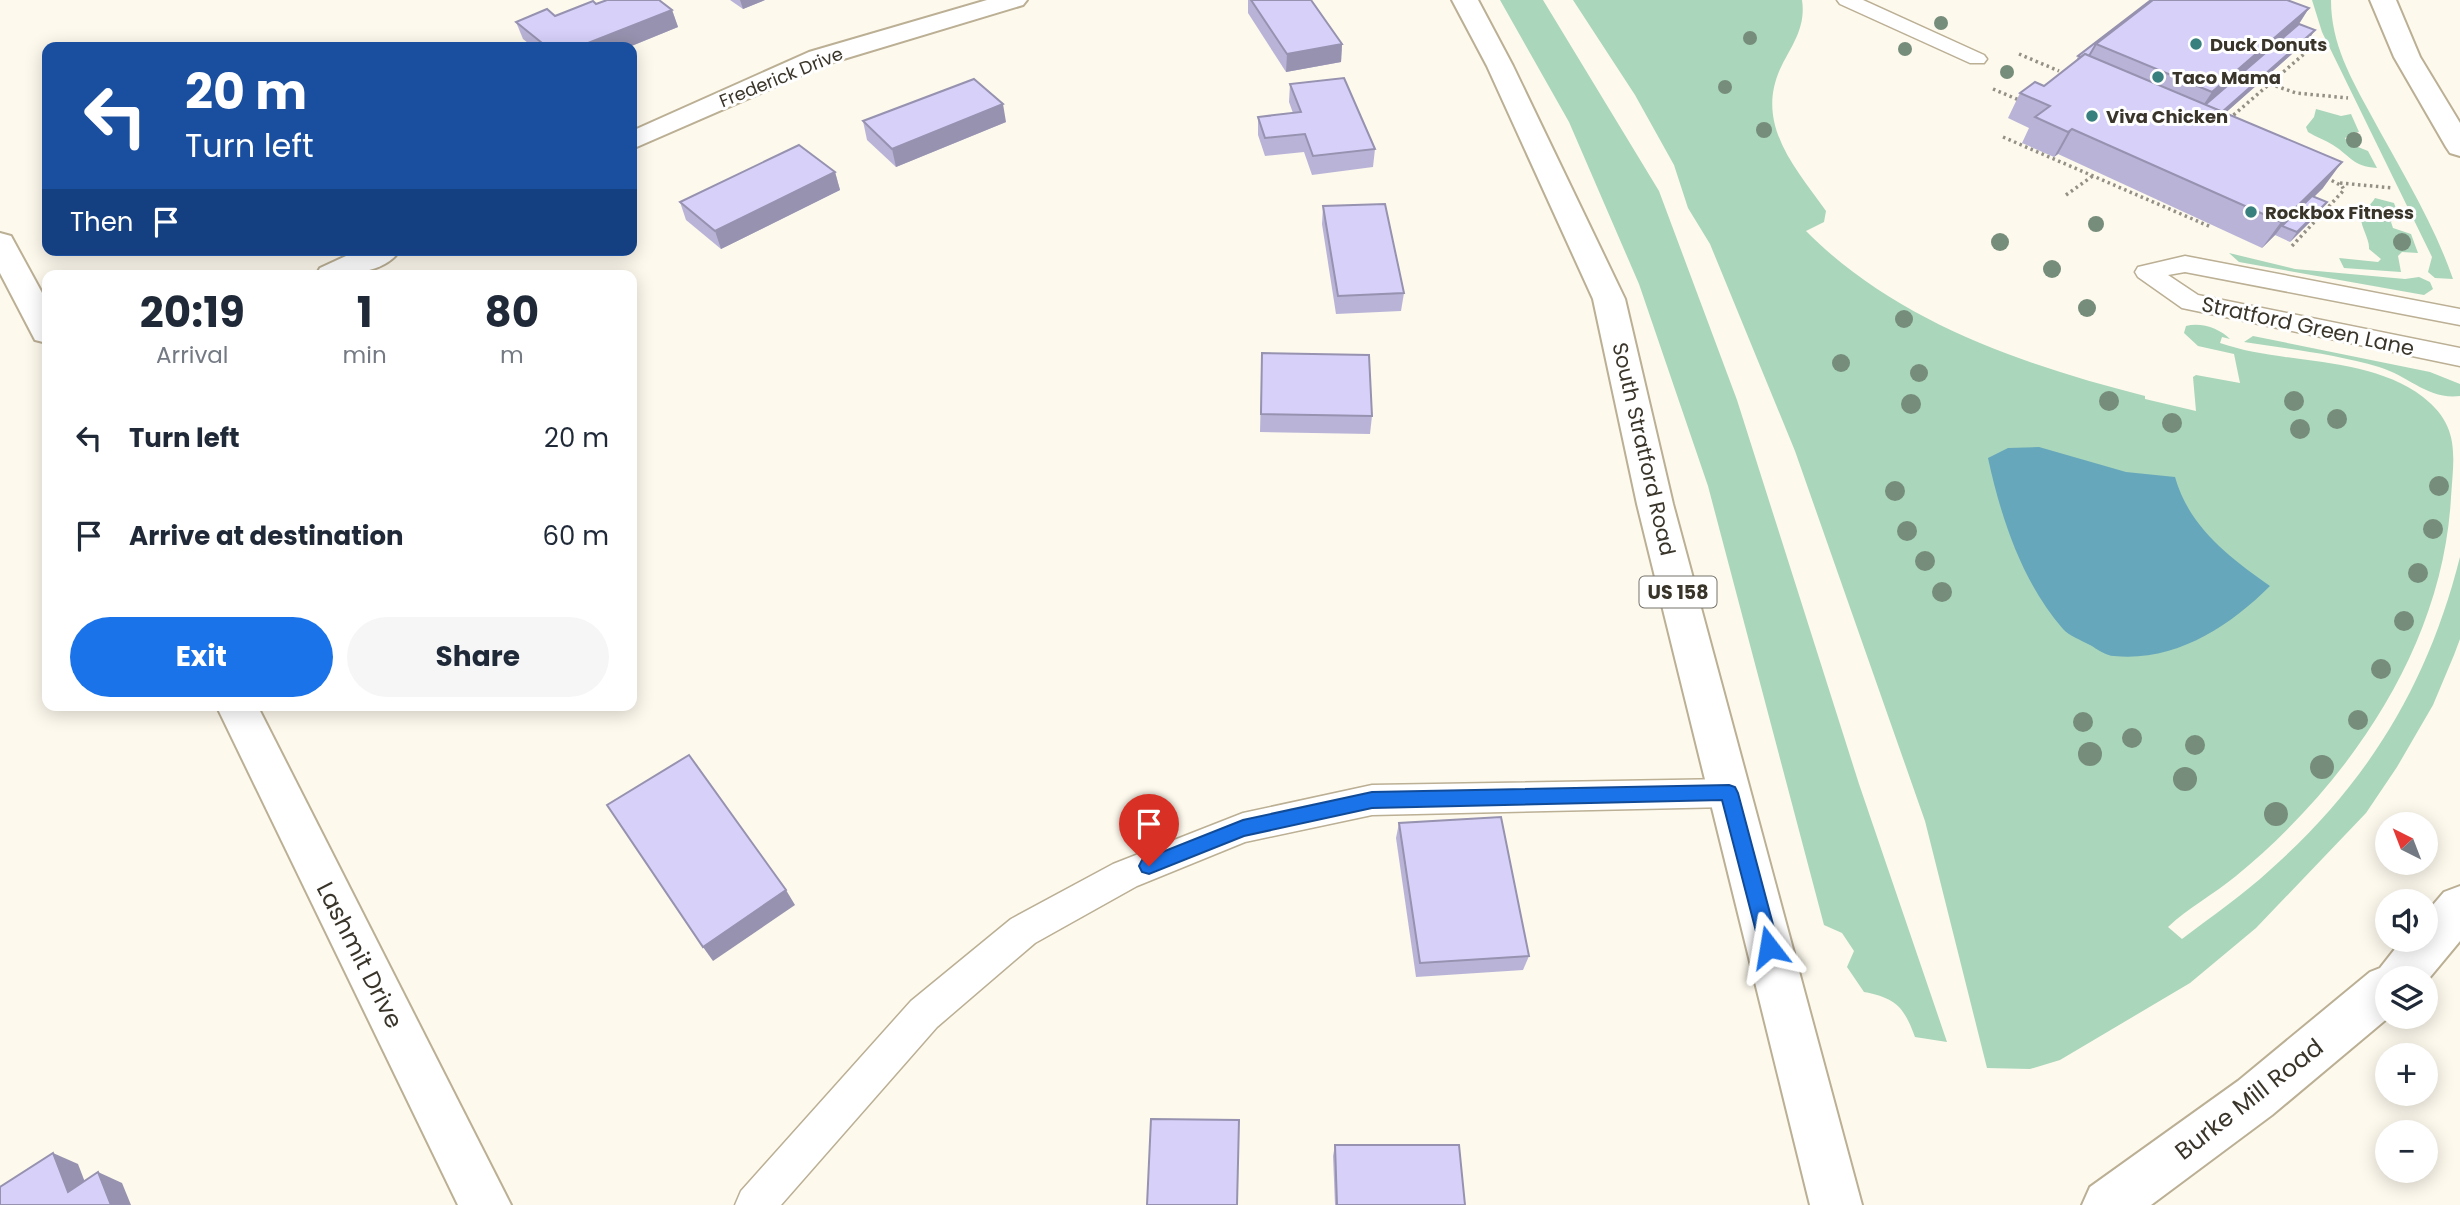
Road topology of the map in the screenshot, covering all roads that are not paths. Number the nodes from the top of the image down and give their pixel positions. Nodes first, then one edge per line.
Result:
1 (1014, 0) edge
2 (1465, 0) edge
3 (1847, 0) edge
4 (2383, 0) edge
5 (1977, 59) dead end
6 (637, 139) edge
7 (2460, 147) edge
8 (0, 243) edge
9 (372, 256) edge
10 (342, 270) edge
11 (2460, 317) edge
12 (42, 323) edge
13 (2460, 357) edge
14 (239, 711) edge
15 (1729, 793) junction
16 (2460, 907) edge
17 (2409, 966) edge
18 (2375, 998) edge
19 (485, 1205) edge
20 (755, 1205) edge
21 (1836, 1205) edge
22 (2108, 1205) edge

1 - 6 street, Frederick Drive
2 - 15 street, South Stratford Road / US 158
3 - 5 lane
4 - 7 street
8 - 12 street
9 - 10 street
11 - 13 lane, Stratford Green Lane
14 - 19 street, Lashmit Drive
15 - 20 lane
15 - 21 street, South Stratford Road / US 158
16 - 17 street
18 - 22 street, Burke Mill Road

